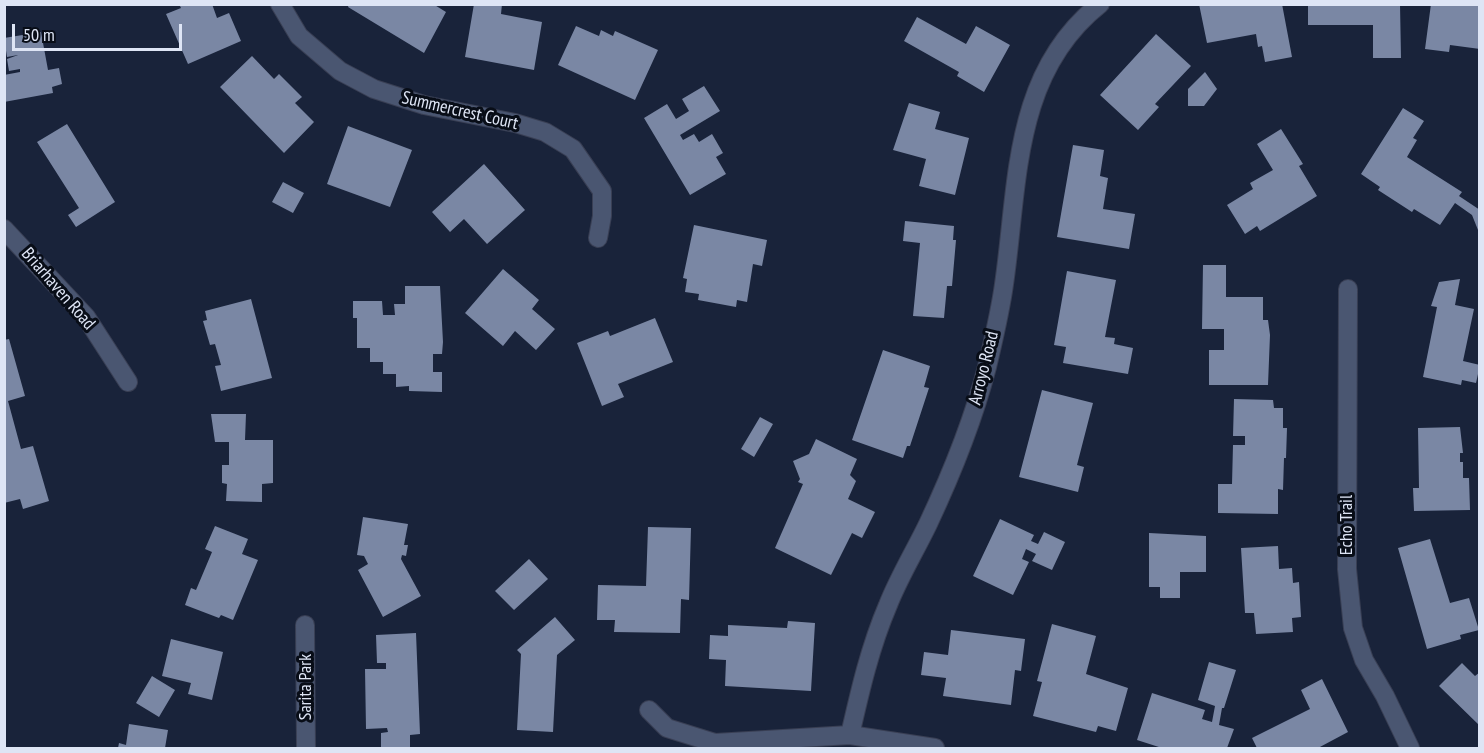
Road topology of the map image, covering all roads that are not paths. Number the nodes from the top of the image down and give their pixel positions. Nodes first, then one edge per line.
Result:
1 (280, 4) edge
2 (1100, 4) edge
3 (4, 229) edge
4 (598, 238) dead end
5 (1347, 289) dead end
6 (128, 382) dead end
7 (305, 625) dead end
8 (649, 710) dead end
9 (850, 735) junction
10 (306, 748) edge
11 (935, 748) edge
12 (1410, 748) edge

1 - 4 street, Summercrest Court
2 - 9 street, Arroyo Road
3 - 6 street, Briarhaven Road
5 - 12 street, Echo Trail
7 - 10 street, Sarita Park
8 - 9 street
9 - 11 street

